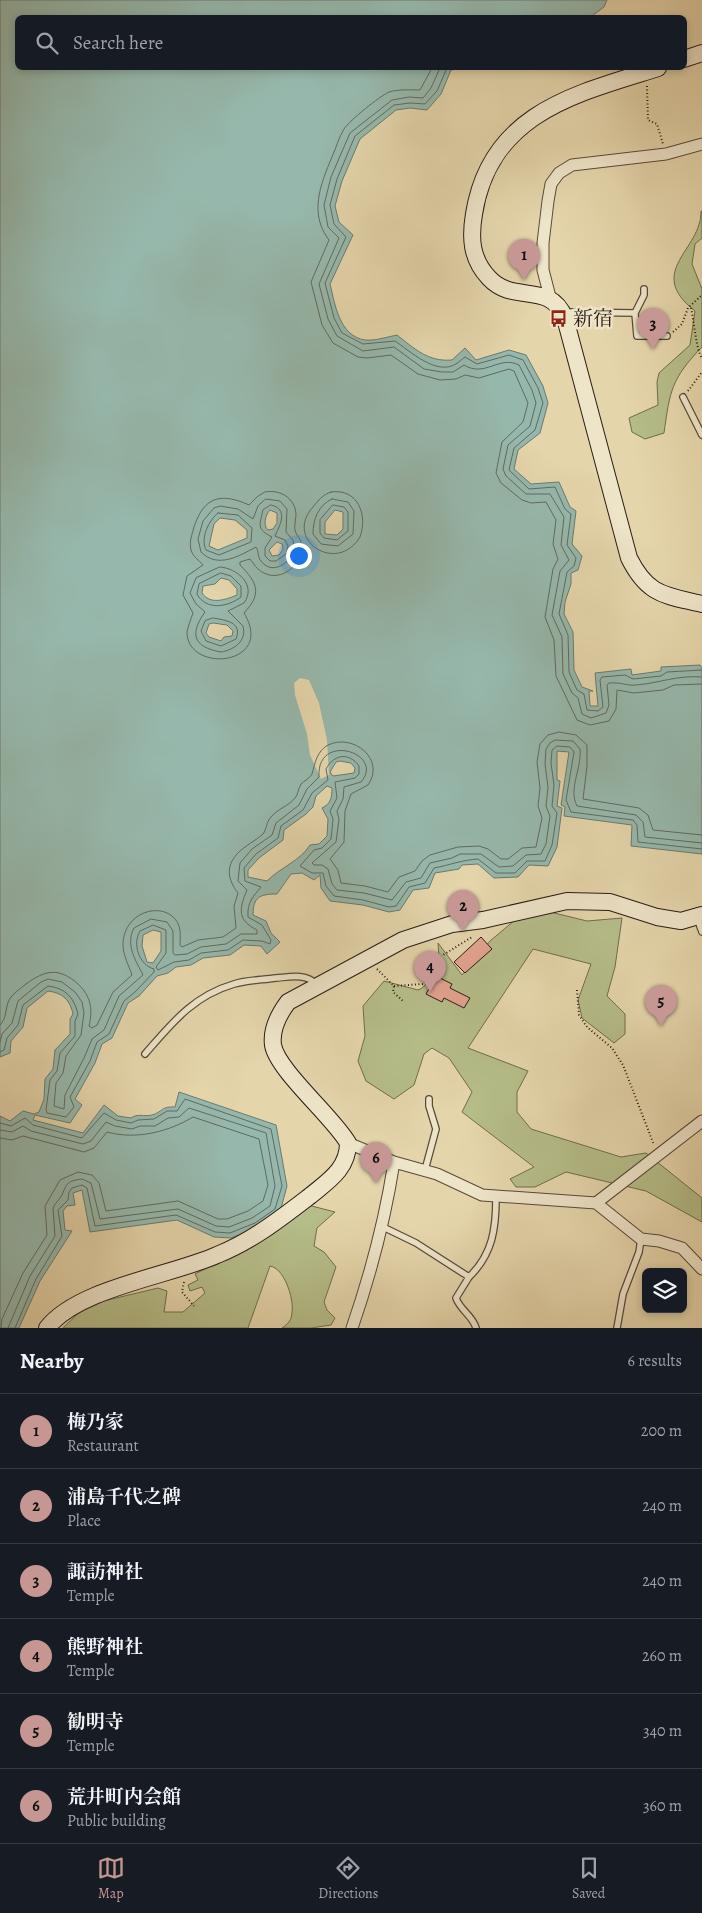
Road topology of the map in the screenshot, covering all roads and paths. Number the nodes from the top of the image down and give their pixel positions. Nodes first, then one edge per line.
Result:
1 (702, 53) edge
2 (687, 58) edge
3 (649, 70) edge
4 (652, 70) edge
5 (702, 144) edge
6 (666, 154) junction
7 (644, 289) dead end
8 (702, 295) edge
9 (550, 297) junction
10 (691, 308) junction
11 (562, 312) junction
12 (635, 313) junction
13 (667, 336) joint
14 (702, 358) edge
15 (702, 372) edge
16 (683, 397) joint
17 (702, 434) edge
18 (702, 604) edge
19 (483, 920) junction
20 (700, 922) edge
21 (368, 960) junction
22 (317, 985) junction
23 (394, 986) junction
24 (577, 990) dead end
25 (403, 1001) dead end
26 (145, 1054) dead end
27 (429, 1100) dead end
28 (702, 1121) edge
29 (348, 1144) junction
30 (658, 1157) junction
31 (394, 1162) junction
32 (425, 1170) junction
33 (496, 1196) junction
34 (596, 1203) junction
35 (383, 1227) junction
36 (641, 1239) junction
37 (186, 1267) junction
38 (702, 1269) edge
39 (469, 1277) junction
40 (194, 1306) dead end
41 (47, 1328) edge
42 (352, 1328) edge
43 (476, 1328) edge
44 (617, 1328) edge

1 - 2 street
3 - 9 street
4 - 6 path
5 - 6 street
6 - 9 street
7 - 12 lane
8 - 10 path
9 - 11 street
10 - 13 path
10 - 14 path
11 - 12 lane
11 - 18 street
12 - 13 lane
15 - 16 path
16 - 17 lane
19 - 20 street
19 - 21 street
19 - 23 path
21 - 22 street
21 - 23 path
22 - 26 lane
22 - 29 street
23 - 25 path
24 - 30 path
27 - 32 lane
28 - 30 street
29 - 31 street
29 - 37 street
30 - 34 street
31 - 32 street
31 - 35 street
32 - 33 street
33 - 34 street
33 - 39 lane
34 - 36 street
35 - 39 lane
35 - 42 street
36 - 38 street
36 - 44 lane
37 - 40 path
37 - 41 street
39 - 43 lane

